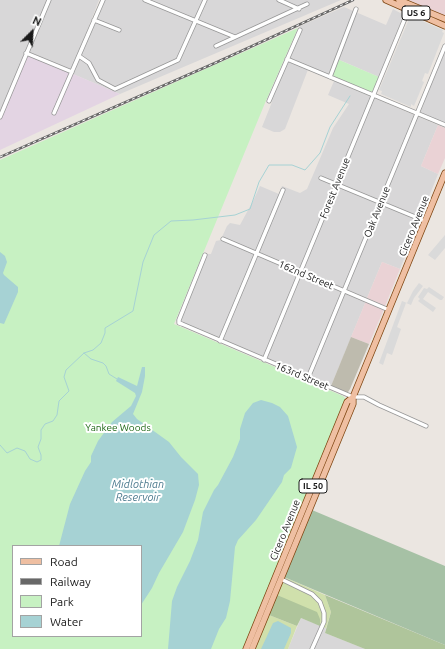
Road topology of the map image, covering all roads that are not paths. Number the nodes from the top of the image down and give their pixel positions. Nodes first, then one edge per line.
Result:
1 (49, 0) edge
2 (103, 0) edge
3 (146, 0) edge
4 (205, 0) edge
5 (279, 0) edge
6 (386, 0) edge
7 (399, 0) edge
8 (307, 4) dead end
9 (299, 8) junction
10 (356, 9) dead end
11 (406, 16) dead end
12 (445, 19) edge
13 (94, 20) junction
14 (197, 21) junction
15 (445, 26) edge
16 (119, 30) dead end
17 (300, 30) dead end
18 (235, 37) junction
19 (216, 46) dead end
20 (445, 46) edge
21 (26, 53) junction
22 (79, 56) junction
23 (287, 59) junction
24 (72, 72) junction
25 (330, 77) junction
26 (374, 96) junction
27 (269, 101) dead end
28 (54, 113) dead end
29 (417, 114) junction
30 (0, 117) edge
31 (445, 125) edge
32 (445, 173) edge
33 (321, 178) dead end
34 (337, 184) junction
35 (283, 190) dead end
36 (381, 202) junction
37 (426, 221) junction
38 (222, 239) dead end
39 (257, 254) junction
40 (205, 255) dead end
41 (300, 272) junction
42 (344, 291) junction
43 (389, 310) junction
44 (220, 341) junction
45 (264, 360) junction
46 (308, 378) junction
47 (353, 397) junction
48 (426, 426) dead end
49 (281, 579) junction
50 (246, 649) edge
51 (252, 649) edge
52 (312, 649) edge

1 - 21 street
2 - 13 street
3 - 14 street
4 - 14 street
5 - 9 street
6 - 15 main road, US 6
7 - 12 main road, US 6
8 - 9 street
9 - 18 street
10 - 25 street
11 - 26 street, Forest Avenue
13 - 16 street
13 - 22 street
14 - 18 street
14 - 22 street
17 - 23 street
18 - 19 street
20 - 29 street, Oak Avenue
21 - 24 street
21 - 30 street
22 - 24 street
23 - 25 street
23 - 27 street
24 - 28 street
25 - 26 street
26 - 29 street
26 - 34 street, Forest Avenue
29 - 31 street
29 - 36 street, Oak Avenue
32 - 37 main road, Cicero Avenue / IL 50
33 - 34 street
34 - 36 street
34 - 41 street, Forest Avenue
35 - 39 street
36 - 37 street
36 - 42 street, Oak Avenue
37 - 43 main road, Cicero Avenue / IL 50
38 - 39 street, 162nd Street
39 - 41 street, 162nd Street
39 - 44 street
40 - 44 street, 163rd Street
41 - 42 street, 162nd Street
41 - 45 street, Forest Avenue
42 - 43 street, 162nd Street
42 - 46 street, Oak Avenue
43 - 47 main road, Cicero Avenue / IL 50
44 - 45 street, 163rd Street
45 - 46 street, 163rd Street
46 - 47 street, 163rd Street
47 - 48 street, 163rd Street
47 - 49 main road, Cicero Avenue / IL 50
47 - 50 main road, Cicero Avenue / IL 50
49 - 51 main road, Cicero Avenue / IL 50
49 - 52 street

